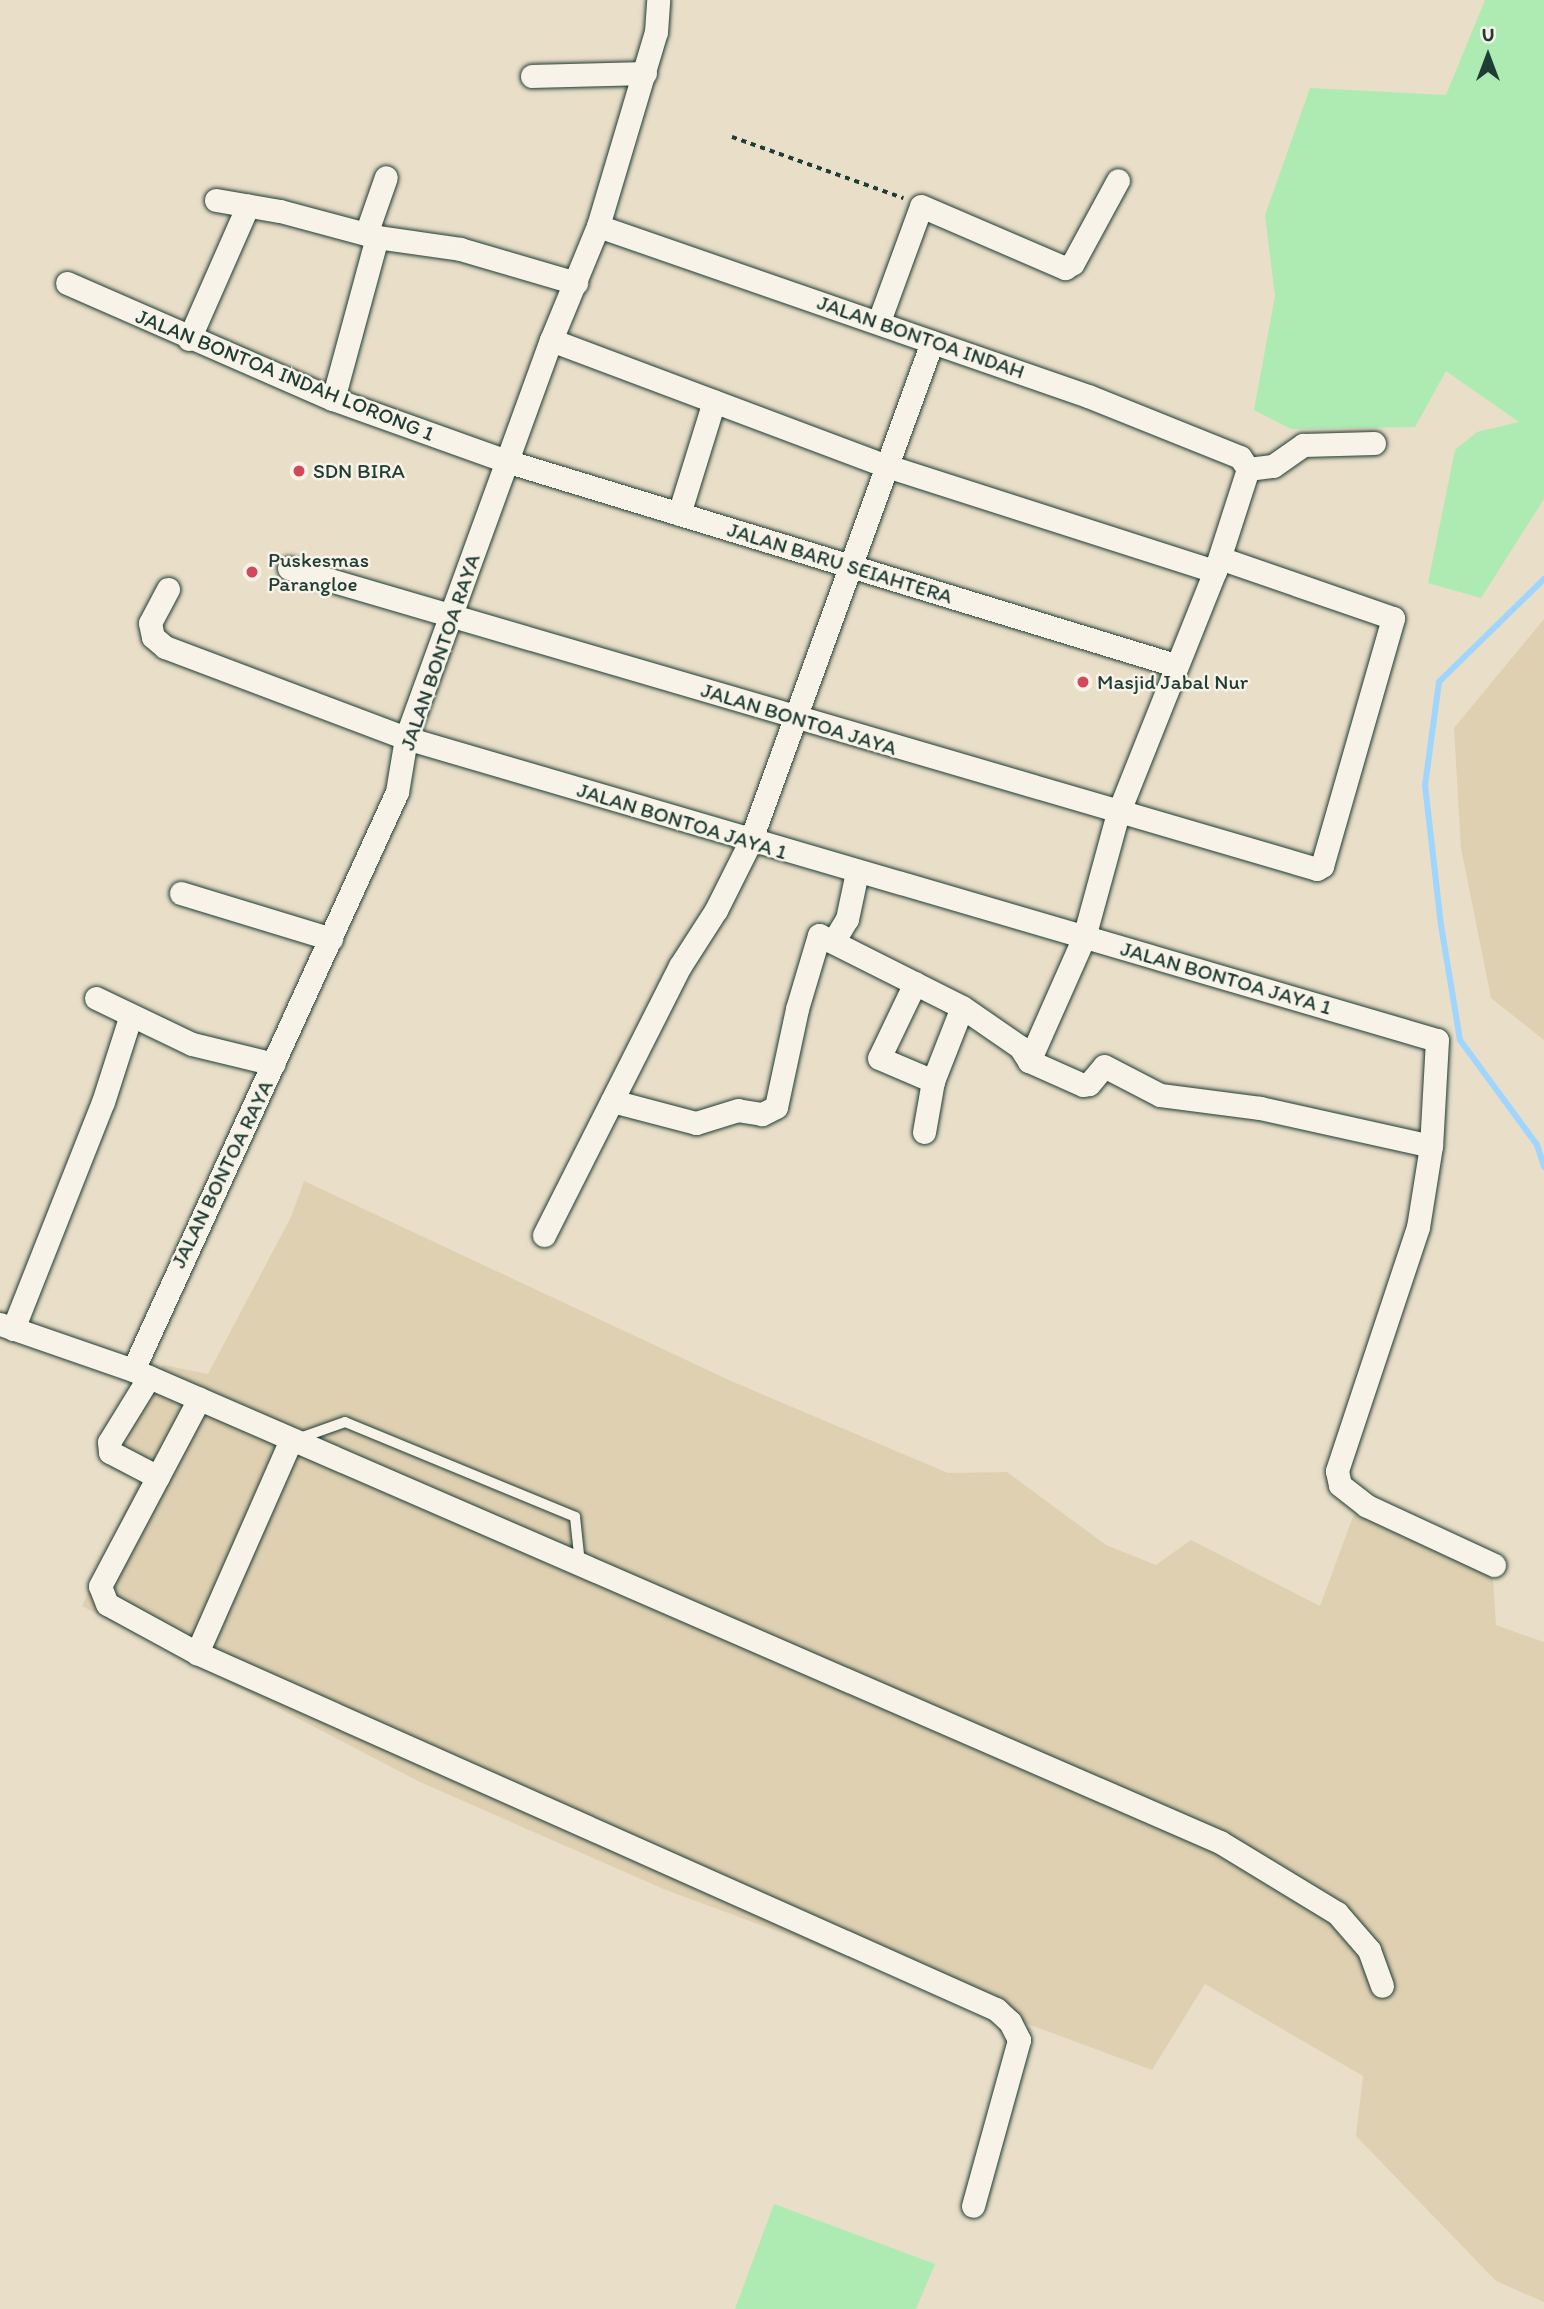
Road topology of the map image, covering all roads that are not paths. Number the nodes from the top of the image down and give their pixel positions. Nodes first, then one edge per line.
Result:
1 (658, 0) edge
2 (645, 73) junction
3 (532, 76) dead end
4 (386, 177) dead end
5 (1118, 180) dead end
6 (216, 200) dead end
7 (248, 205) junction
8 (598, 226) junction
9 (372, 236) junction
10 (67, 283) dead end
11 (576, 283) junction
12 (879, 321) junction
13 (189, 339) junction
14 (551, 340) junction
15 (932, 342) junction
16 (333, 399) junction
17 (714, 401) junction
18 (1374, 443) dead end
19 (506, 461) junction
20 (1244, 463) junction
21 (887, 466) junction
22 (679, 514) junction
23 (1218, 565) junction
24 (853, 567) junction
25 (289, 568) dead end
26 (168, 589) dead end
27 (453, 614) junction
28 (1175, 665) junction
29 (795, 718) junction
30 (406, 738) junction
31 (1118, 813) junction
32 (750, 842) junction
33 (857, 872) junction
34 (181, 893) dead end
35 (1084, 937) junction
36 (331, 939) junction
37 (833, 942) junction
38 (915, 983) junction
39 (96, 998) dead end
40 (962, 1007) junction
41 (131, 1015) junction
42 (1029, 1061) junction
43 (274, 1065) junction
44 (933, 1081) junction
45 (612, 1101) junction
46 (924, 1132) dead end
47 (1431, 1146) junction
48 (544, 1235) dead end
49 (6, 1327) edge
50 (141, 1373) junction
51 (199, 1399) junction
52 (290, 1442) junction
53 (158, 1477) junction
54 (1494, 1565) dead end
55 (580, 1567) junction
56 (197, 1653) junction
57 (1382, 1986) dead end
58 (973, 2206) dead end

1 - 2 street, JALAN BONTOA RAYA
2 - 3 street
2 - 8 street, JALAN BONTOA RAYA
4 - 9 street
5 - 12 street
6 - 7 street
7 - 9 street
7 - 13 street
8 - 11 street, JALAN BONTOA RAYA
8 - 12 street, JALAN BONTOA INDAH
9 - 11 street
9 - 16 street
10 - 13 street, JALAN BONTOA INDAH LORONG 1
11 - 14 street, JALAN BONTOA RAYA
12 - 15 street, JALAN BONTOA INDAH
13 - 16 street, JALAN BONTOA INDAH LORONG 1
14 - 17 street
14 - 19 street, JALAN BONTOA RAYA
15 - 20 street, JALAN BONTOA INDAH
15 - 21 street
16 - 19 street, JALAN BONTOA INDAH LORONG 1
17 - 21 street
17 - 22 street
18 - 20 street
19 - 22 street, JALAN BARU SEIAHTERA
19 - 27 street, JALAN BONTOA RAYA
20 - 23 street
21 - 23 street
21 - 24 street
22 - 24 street, JALAN BARU SEIAHTERA
23 - 28 street
23 - 31 street, JALAN BONTOA JAYA
24 - 28 street, JALAN BARU SEIAHTERA
24 - 29 street
25 - 27 street, JALAN BONTOA JAYA
26 - 30 street, JALAN BONTOA JAYA 1
27 - 29 street, JALAN BONTOA JAYA
27 - 30 street, JALAN BONTOA RAYA
28 - 31 street
29 - 31 street, JALAN BONTOA JAYA
29 - 32 street
30 - 32 street, JALAN BONTOA JAYA 1
30 - 36 street, JALAN BONTOA RAYA
31 - 35 street
32 - 33 street, JALAN BONTOA JAYA 1
32 - 45 street
33 - 35 street, JALAN BONTOA JAYA 1
33 - 37 street
34 - 36 street
35 - 42 street
35 - 47 street, JALAN BONTOA JAYA 1
36 - 43 street, JALAN BONTOA RAYA
37 - 38 street
37 - 45 street
38 - 40 street
38 - 44 street
39 - 41 street
40 - 42 street
40 - 44 street
41 - 43 street
41 - 49 street
42 - 47 street
43 - 50 street, JALAN BONTOA RAYA
44 - 46 street
45 - 48 street
47 - 54 street, JALAN BONTOA JAYA 1
49 - 50 street
50 - 51 street
50 - 53 street, JALAN BONTOA RAYA
51 - 52 street
51 - 53 street
52 - 55 street
52 - 55 lane
52 - 56 street
53 - 56 street
55 - 57 street
56 - 58 street

